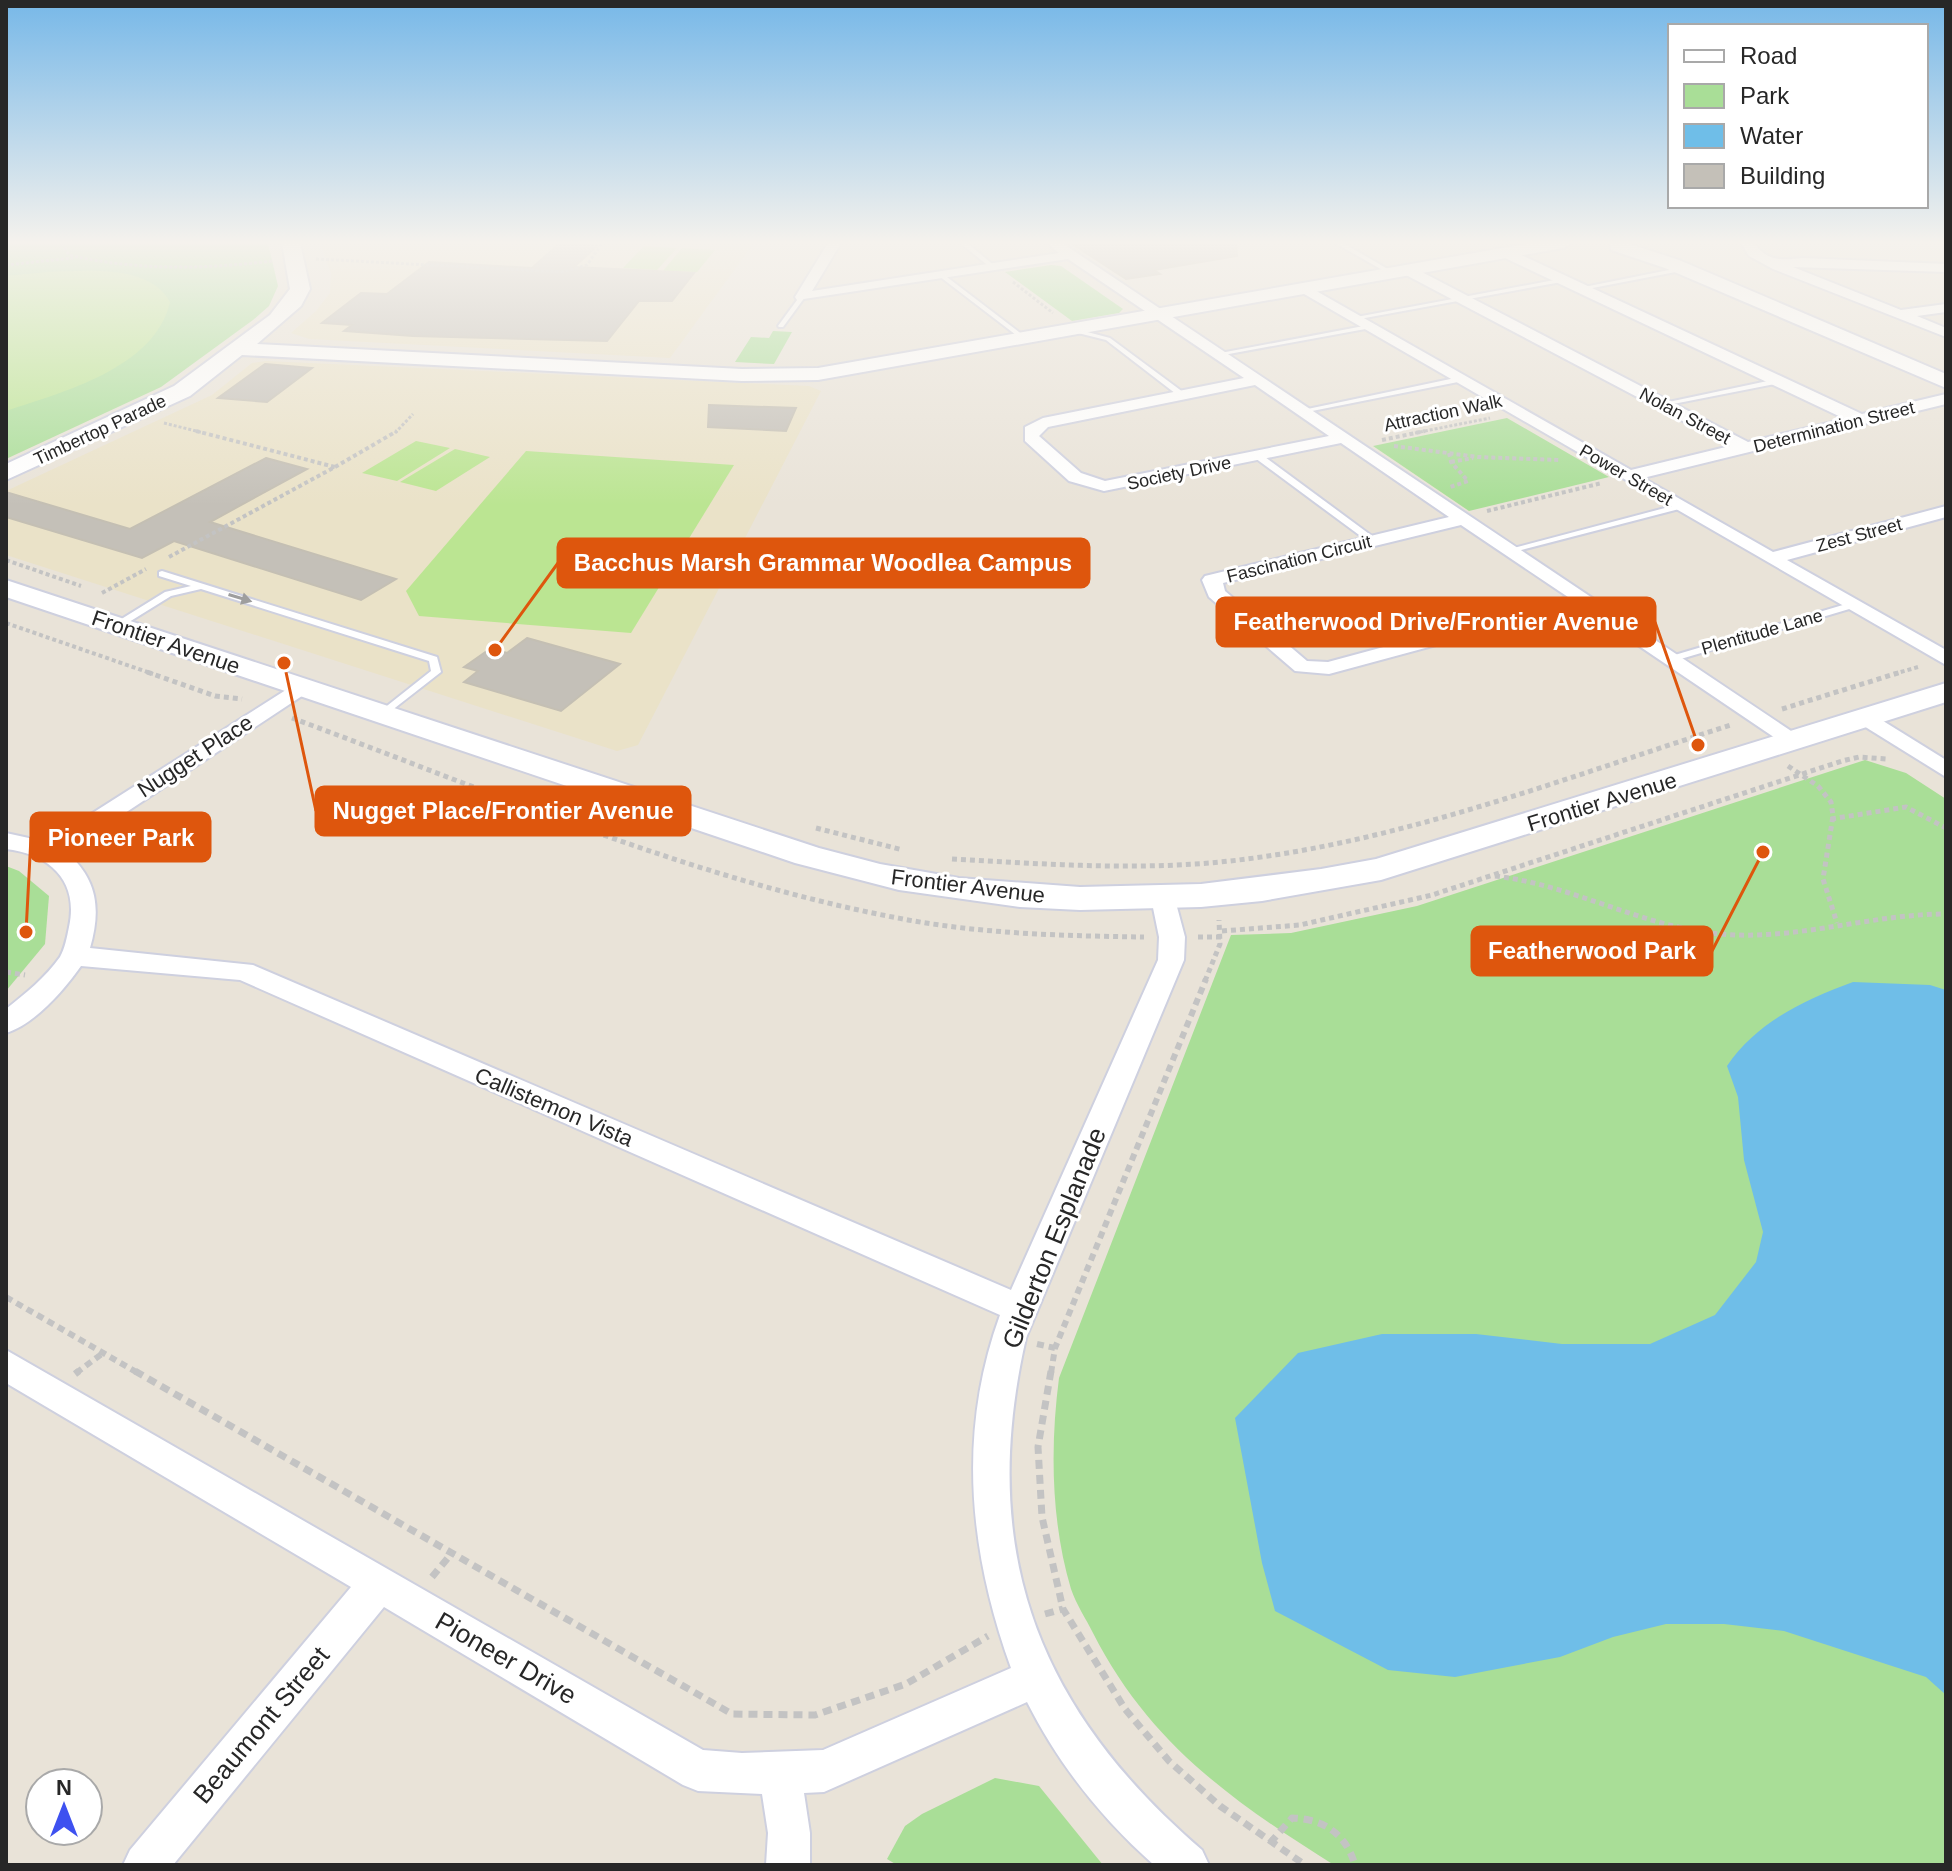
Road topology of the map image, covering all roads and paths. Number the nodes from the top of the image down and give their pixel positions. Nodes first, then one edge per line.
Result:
1 (263, 330) edge
2 (1013, 330) edge
3 (1080, 330) edge
4 (1182, 330) edge
5 (1327, 330) edge
6 (1374, 330) edge
7 (1523, 330) edge
8 (1671, 330) edge
9 (1826, 330) edge
10 (1076, 331) junction
11 (1026, 340) junction
12 (240, 349) junction
13 (1218, 354) junction
14 (1460, 379) junction
15 (1258, 380) junction
16 (1777, 381) junction
17 (1946, 382) edge
18 (1183, 395) junction
19 (1946, 399) edge
20 (1663, 404) junction
21 (1302, 411) junction
22 (1518, 412) junction
23 (413, 414) dead end
24 (151, 420) dead end
25 (1861, 420) junction
26 (1343, 438) junction
27 (1746, 448) junction
28 (1449, 453) junction
29 (1258, 456) junction
30 (1478, 457) junction
31 (1562, 460) dead end
32 (1451, 462) junction
33 (335, 467) junction
34 (6, 473) edge
35 (1629, 476) junction
36 (1461, 496) dead end
37 (1680, 506) junction
38 (1946, 511) edge
39 (1463, 519) junction
40 (1373, 541) junction
41 (1510, 550) junction
42 (1771, 558) junction
43 (6, 560) edge
44 (162, 574) dead end
45 (201, 586) junction
46 (6, 588) edge
47 (102, 593) junction
48 (1583, 599) junction
49 (1853, 605) junction
50 (146, 608) junction
51 (118, 625) junction
52 (1671, 659) junction
53 (1946, 659) edge
54 (300, 687) junction
55 (1946, 692) edge
56 (382, 715) junction
57 (1758, 717) junction
58 (1867, 718) junction
59 (1795, 741) junction
60 (1898, 763) dead end
61 (1946, 770) edge
62 (1801, 775) junction
63 (1831, 819) junction
64 (803, 825) dead end
65 (1946, 828) edge
66 (6, 841) edge
67 (51, 851) junction
68 (907, 851) dead end
69 (937, 859) dead end
70 (1200, 862) junction
71 (1490, 876) junction
72 (1211, 896) junction
73 (1164, 898) junction
74 (1946, 914) edge
75 (1837, 924) junction
76 (1222, 931) junction
77 (75, 956) junction
78 (6, 1023) edge
79 (6, 1297) edge
80 (1021, 1309) junction
81 (9, 1371) edge
82 (378, 1584) junction
83 (1063, 1609) junction
84 (1013, 1622) junction
85 (1035, 1678) junction
86 (780, 1774) junction
87 (1270, 1843) junction
88 (145, 1865) edge
89 (788, 1865) edge
90 (1187, 1865) edge
91 (1305, 1865) edge
92 (1355, 1865) edge

1 - 12 street, Timbertop Parade
2 - 11 lane
3 - 10 street
4 - 13 street
5 - 13 lane
6 - 14 street, Power Street
7 - 20 street, Nolan Street
8 - 16 street
9 - 17 street
10 - 11 street
10 - 18 lane
11 - 12 street
12 - 34 street, Timbertop Parade
13 - 15 street
14 - 21 lane
14 - 22 street, Power Street
15 - 18 street, Society Drive
15 - 21 street
16 - 20 lane
16 - 25 street
18 - 29 street, Society Drive
19 - 25 street, Determination Street
20 - 27 street, Nolan Street
21 - 26 street
22 - 28 path, Attraction Walk
22 - 35 street, Power Street
23 - 33 path
24 - 33 path
25 - 27 street, Determination Street
26 - 29 street, Society Drive
26 - 39 street
27 - 35 street, Determination Street
28 - 30 path
28 - 32 path
29 - 40 lane
30 - 31 path
30 - 32 path
32 - 36 path
33 - 47 path
35 - 37 street, Power Street
35 - 39 path
37 - 41 lane
37 - 42 street, Power Street
38 - 42 street, Zest Street
39 - 40 street, Fascination Circuit
39 - 41 street
40 - 48 street, Fascination Circuit
41 - 48 street
42 - 49 street, Power Street
43 - 47 path
44 - 45 lane
45 - 50 lane
45 -> 56 lane
46 - 51 street, Frontier Avenue
47 - 50 path
48 - 52 street
49 - 52 lane, Plentitude Lane
49 - 53 street, Power Street
50 - 51 lane
51 - 54 street, Frontier Avenue
52 - 57 street
53 - 57 path
54 - 56 street, Frontier Avenue
54 - 67 street, Nugget Place
55 - 58 street, Frontier Avenue
56 - 73 street, Frontier Avenue
57 - 59 street
57 - 70 path
58 - 59 street, Frontier Avenue
58 - 61 street
59 - 72 street, Frontier Avenue
60 - 62 path
62 - 63 path
62 - 71 path
63 - 65 path
63 - 75 path
64 - 68 path
66 - 67 street
67 - 77 street
69 - 70 path
70 - 72 path
71 - 75 path
71 - 76 path
72 - 73 street, Frontier Avenue
72 - 76 path
73 - 80 street, Gilderton Esplanade
74 - 75 path
76 - 83 path
77 - 78 street
77 - 80 street, Callistemon Vista
79 - 84 path
80 - 84 street, Gilderton Esplanade
81 - 82 street, Pioneer Drive
82 - 86 street, Pioneer Drive
82 - 88 street, Beaumont Street
83 - 84 path
83 - 87 path
84 - 85 street, Gilderton Esplanade
85 - 86 street, Pioneer Drive
85 - 90 street, Gilderton Esplanade
86 - 89 street
87 - 91 path
87 - 92 path

